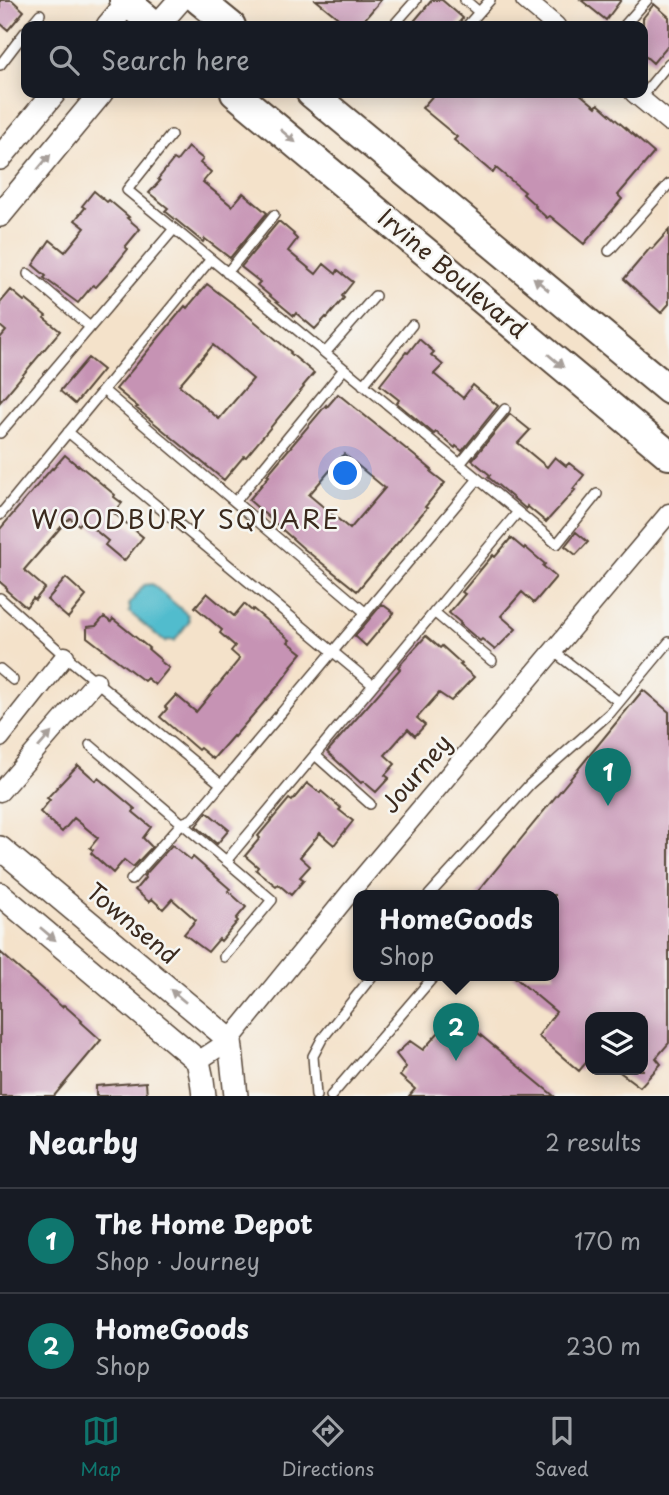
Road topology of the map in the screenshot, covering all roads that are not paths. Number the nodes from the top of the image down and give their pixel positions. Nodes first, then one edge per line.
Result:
1 (180, 0) edge
2 (199, 0) edge
3 (416, 0) edge
4 (465, 0) edge
5 (490, 0) edge
6 (525, 0) edge
7 (646, 0) edge
8 (127, 1) edge
9 (480, 12) junction
10 (40, 14) dead end
11 (34, 21) edge
12 (112, 21) edge
13 (150, 21) edge
14 (161, 21) edge
15 (225, 21) edge
16 (397, 21) edge
17 (472, 21) edge
18 (550, 21) edge
19 (628, 21) edge
20 (21, 38) edge
21 (669, 62) edge
22 (0, 65) edge
23 (648, 84) edge
24 (50, 98) edge
25 (98, 98) edge
26 (241, 98) edge
27 (317, 98) edge
28 (641, 98) edge
29 (669, 122) edge
30 (171, 135) dead end
31 (0, 159) edge
32 (669, 184) edge
33 (0, 215) edge
34 (274, 215) dead end
35 (174, 229) junction
36 (609, 251) dead end
37 (211, 259) junction
38 (227, 273) junction
39 (29, 274) dead end
40 (375, 296) dead end
41 (412, 325) dead end
42 (90, 327) junction
43 (325, 353) junction
44 (344, 369) junction
45 (363, 385) junction
46 (103, 390) junction
47 (669, 390) edge
48 (505, 409) dead end
49 (68, 432) junction
50 (0, 433) edge
51 (669, 455) edge
52 (460, 464) junction
53 (478, 479) junction
54 (597, 494) dead end
55 (235, 502) junction
56 (518, 512) junction
57 (669, 513) edge
58 (0, 515) edge
59 (0, 598) edge
60 (434, 612) junction
61 (366, 613) junction
62 (669, 642) edge
63 (553, 651) junction
64 (333, 652) junction
65 (65, 656) junction
66 (492, 661) dead end
67 (0, 669) edge
68 (13, 680) dead end
69 (96, 681) junction
70 (373, 685) junction
71 (619, 702) junction
72 (0, 738) edge
73 (90, 745) dead end
74 (315, 755) junction
75 (221, 784) junction
76 (0, 792) edge
77 (370, 804) dead end
78 (182, 823) junction
79 (0, 848) edge
80 (226, 861) junction
81 (131, 880) dead end
82 (434, 890) edge
83 (0, 894) edge
84 (225, 957) dead end
85 (368, 981) edge
86 (430, 981) edge
87 (230, 1040) junction
88 (198, 1061) junction
89 (204, 1096) edge
90 (236, 1096) edge
91 (316, 1096) edge
92 (331, 1096) edge

1 - 14 street
2 - 15 main road
3 - 16 lane
4 - 9 lane
5 - 9 lane
6 - 18 street
7 - 19 lane
8 - 12 street
8 - 13 main road
9 - 17 lane
10 - 11 lane
20 - 22 lane
21 - 23 lane
24 - 31 street
33 -> 25 street
26 -> 51 main road, Irvine Boulevard
47 -> 27 main road, Irvine Boulevard
28 - 29 street
30 - 35 lane
32 - 36 lane
34 - 38 lane
35 - 37 lane
35 - 42 lane
37 - 38 lane
37 - 46 lane
38 - 43 lane
39 - 42 lane
40 - 43 lane
41 - 45 lane
42 - 50 lane
43 - 44 lane
44 - 45 lane
44 - 55 lane
45 - 52 lane
46 - 49 lane
46 - 55 lane
48 - 52 lane
49 - 58 lane
49 - 64 lane
52 - 53 lane
53 - 56 lane
53 - 61 lane
54 - 56 lane
55 - 61 lane
56 - 60 lane
57 - 63 street, Journey
59 - 65 lane
60 - 66 lane
60 - 70 lane
61 - 64 lane
62 - 71 lane
63 - 71 lane
63 - 87 street, Journey
64 - 70 lane
64 - 75 lane
65 - 69 lane
65 - 72 street
67 - 68 lane
69 - 75 lane
76 -> 69 street
70 - 74 lane
71 - 82 lane
73 - 78 lane
74 - 77 lane
74 - 80 lane
75 - 78 lane
78 - 80 lane
78 - 81 lane
87 -> 79 street, Townsend
80 - 84 lane
83 -> 88 street
85 - 91 lane
86 - 92 lane
87 - 88 street, Journey
87 - 90 street
88 - 89 street

